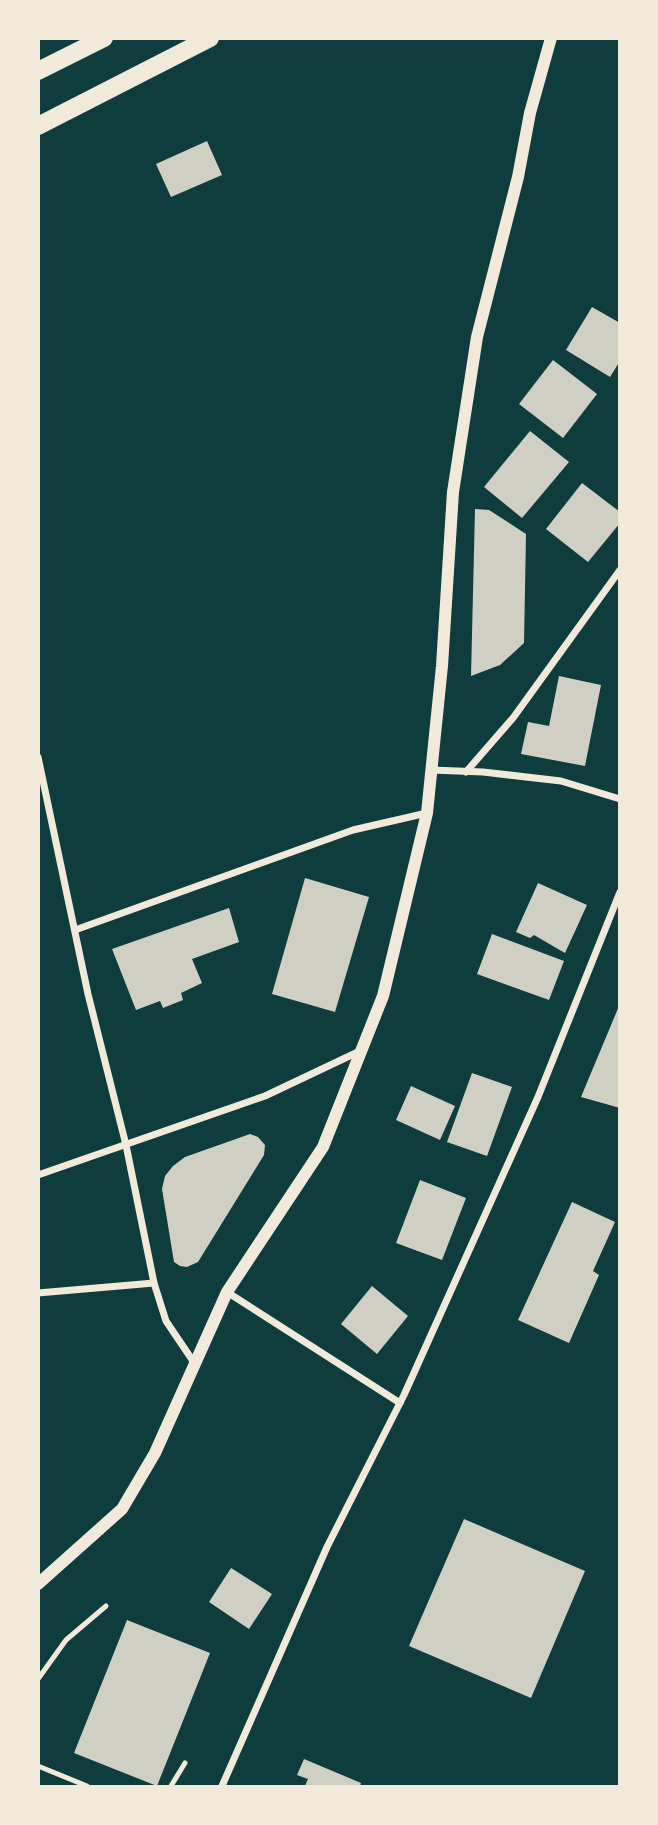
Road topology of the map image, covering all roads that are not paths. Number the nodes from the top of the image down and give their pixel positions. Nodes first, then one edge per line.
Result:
1 (104, 38) edge
2 (210, 38) edge
3 (551, 38) edge
4 (38, 71) edge
5 (38, 126) edge
6 (620, 570) edge
7 (38, 757) edge
8 (431, 770) junction
9 (466, 772) junction
10 (620, 799) edge
11 (427, 813) junction
12 (620, 892) edge
13 (75, 930) junction
14 (361, 1051) junction
15 (126, 1144) junction
16 (38, 1175) edge
17 (154, 1283) junction
18 (227, 1292) junction
19 (38, 1293) edge
20 (195, 1364) junction
21 (400, 1404) junction
22 (38, 1584) edge
23 (106, 1606) dead end
24 (38, 1679) edge
25 (185, 1763) dead end
26 (38, 1766) edge
27 (87, 1787) edge
28 (172, 1787) edge
29 (222, 1787) edge

1 - 4 main road
2 - 5 main road
3 - 8 street
6 - 9 street
7 - 13 street
8 - 9 street
8 - 11 street
9 - 10 street
11 - 13 street
11 - 14 street
12 - 21 street
13 - 15 street
14 - 15 street
14 - 18 street
15 - 16 street
15 - 17 street
17 - 19 street
17 - 20 street
18 - 20 street
18 - 21 street
20 - 22 street
21 - 29 street
23 - 24 lane
25 - 28 lane
26 - 27 lane

